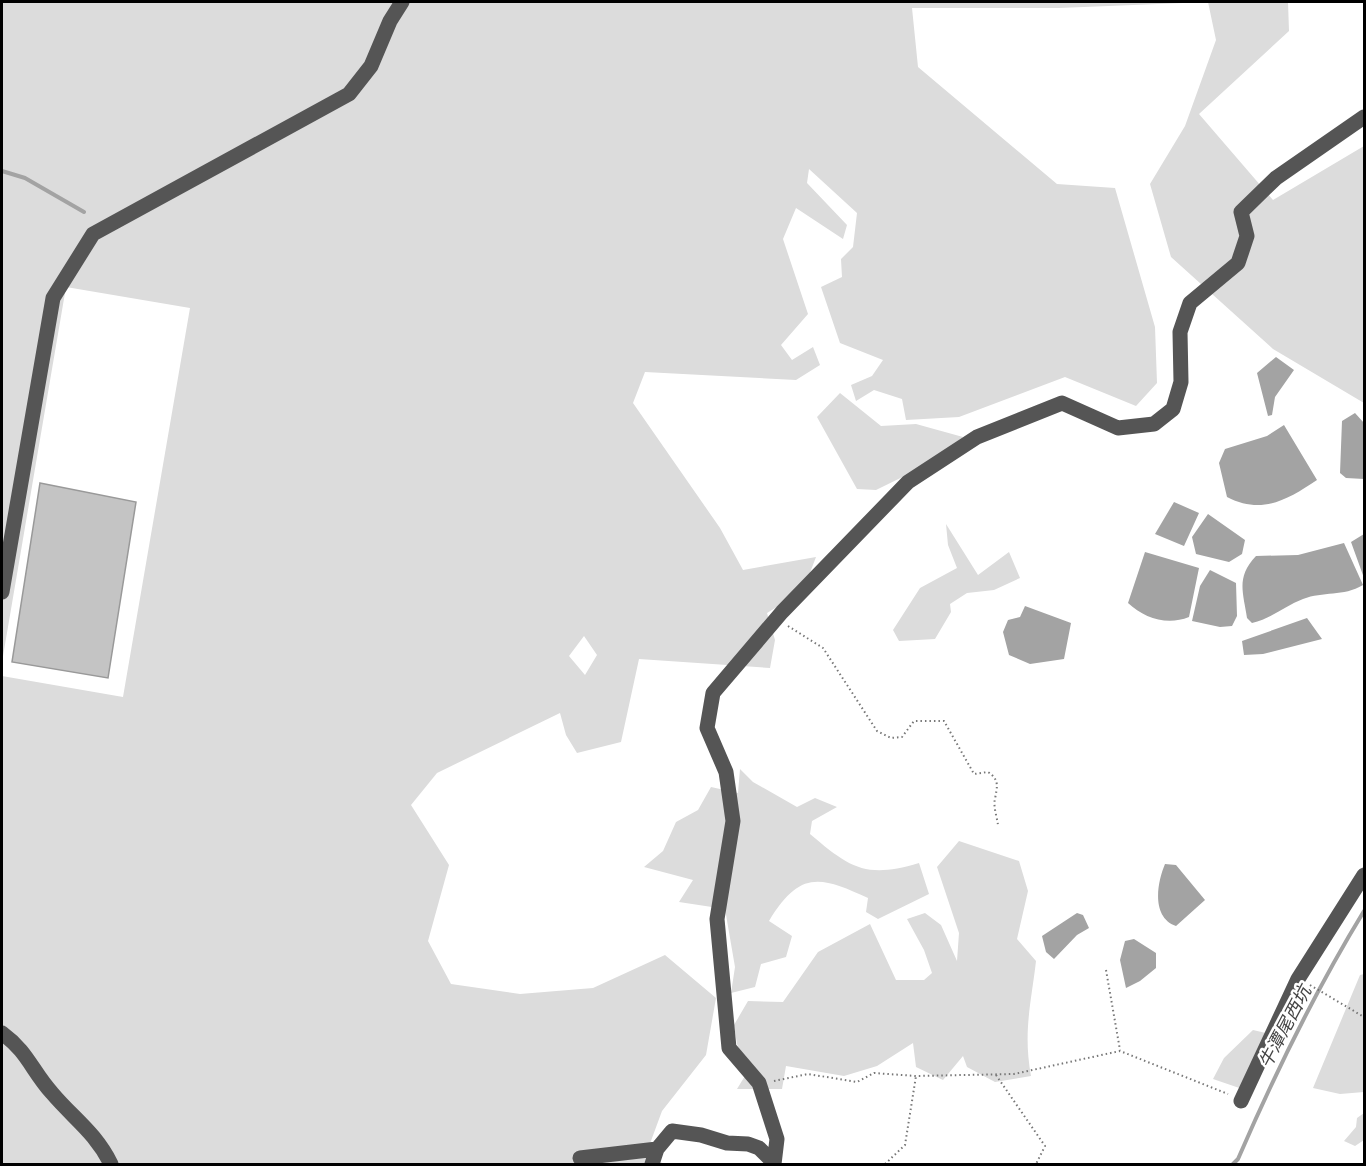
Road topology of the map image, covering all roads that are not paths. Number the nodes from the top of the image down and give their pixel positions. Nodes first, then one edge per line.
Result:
1 (402, 2) edge
2 (1365, 117) edge
3 (2, 592) edge
4 (1365, 875) edge
5 (2, 1033) edge
6 (1241, 1101) road end
7 (657, 1149) junction
8 (579, 1158) dead end
9 (111, 1164) edge
10 (652, 1164) edge
11 (774, 1164) edge

1 - 3 street
2 - 11 street
4 - 6 street
5 - 9 street
7 - 8 street
7 - 10 street
7 - 11 street

